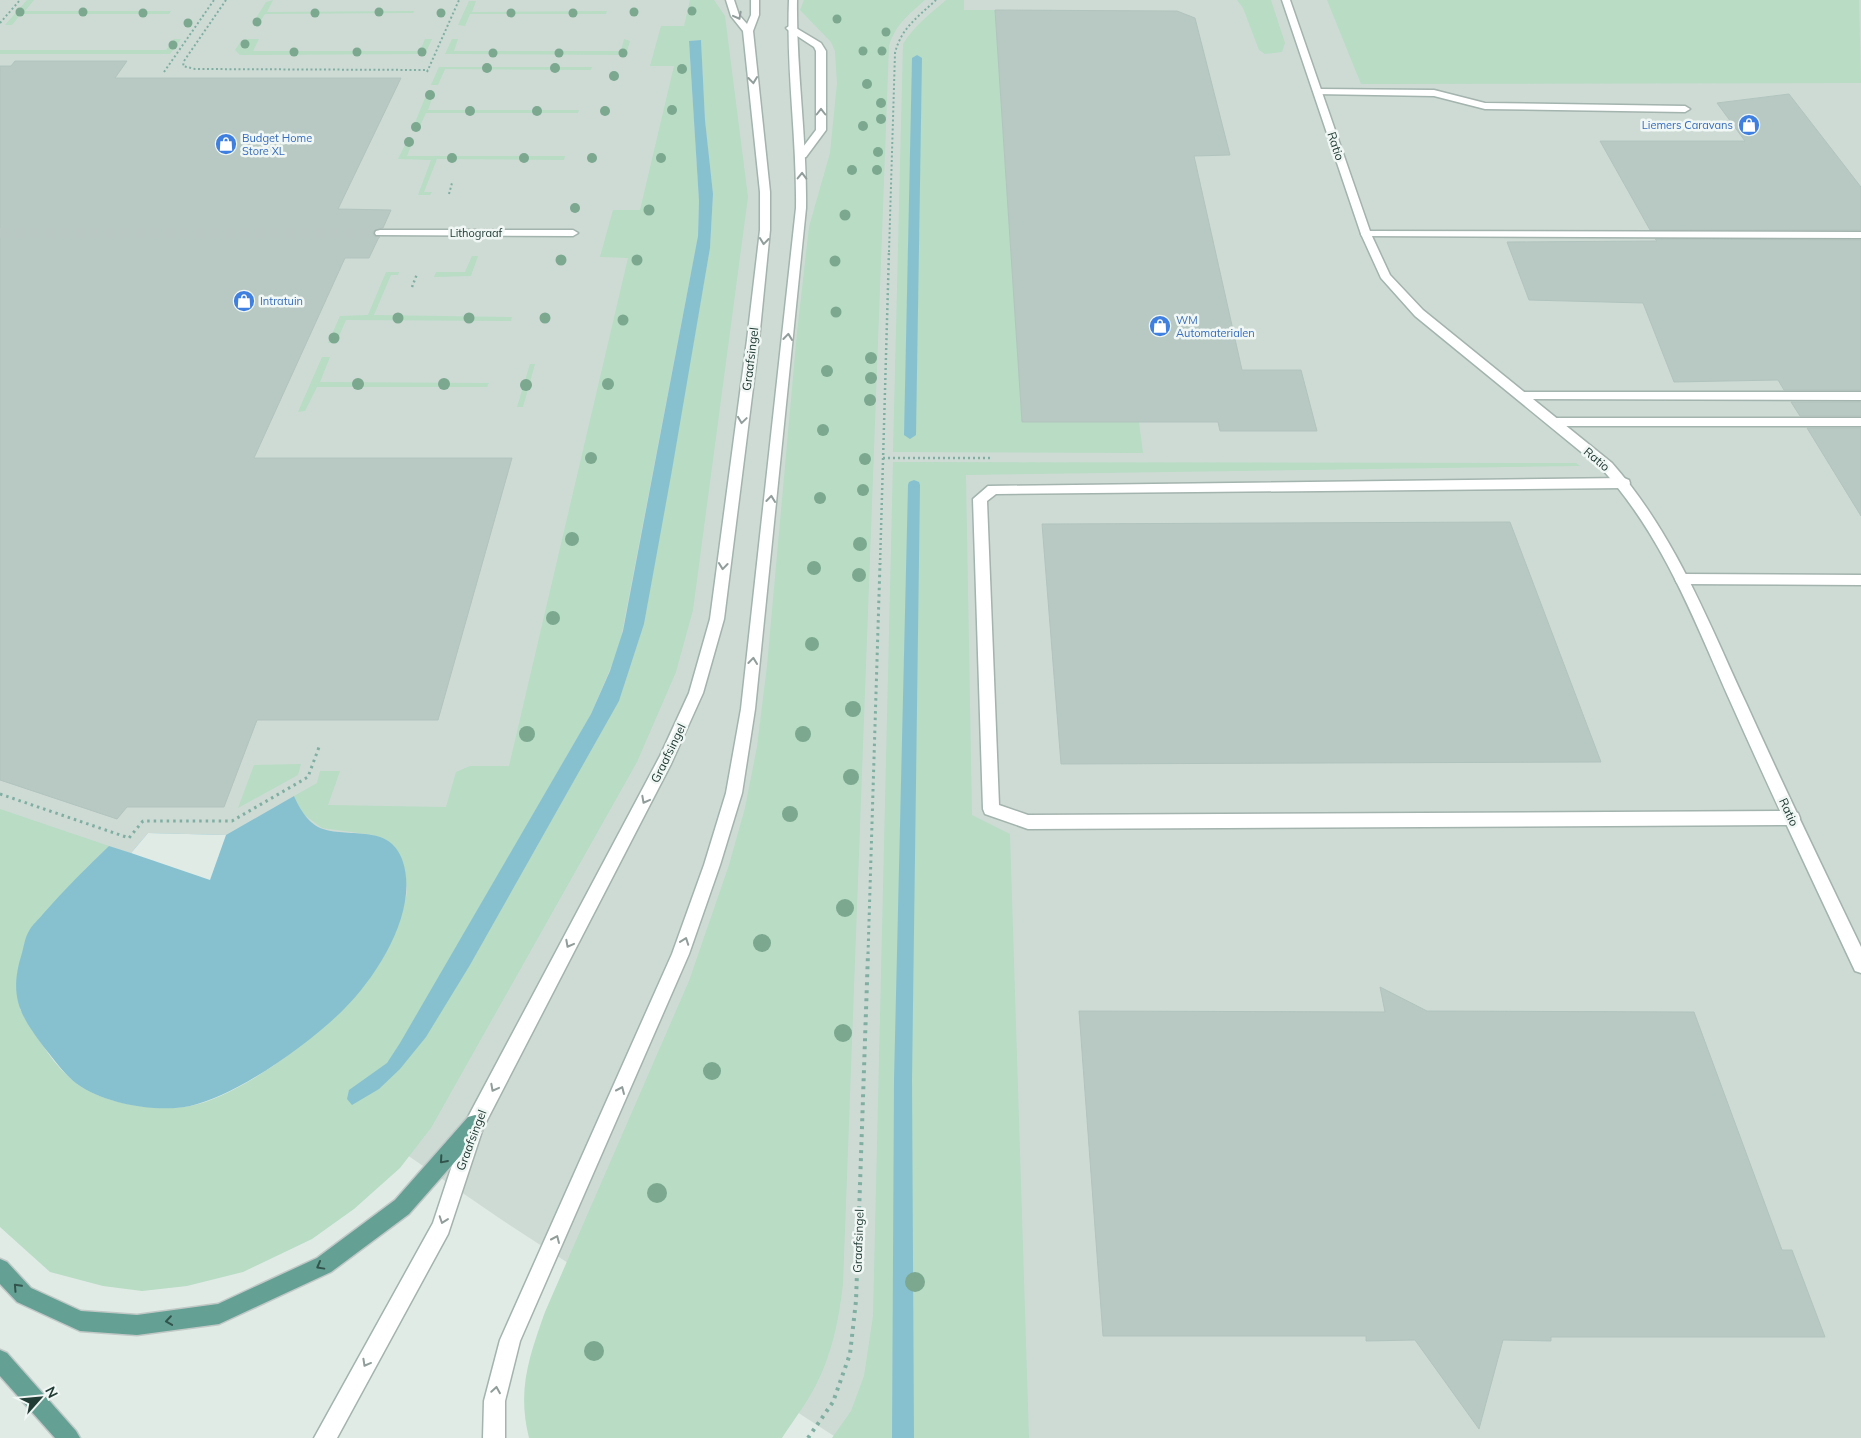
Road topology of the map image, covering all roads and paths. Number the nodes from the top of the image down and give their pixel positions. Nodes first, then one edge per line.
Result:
1 (20, 0) edge
2 (214, 0) edge
3 (226, 0) edge
4 (459, 0) edge
5 (730, 0) edge
6 (755, 0) edge
7 (793, 0) edge
8 (936, 0) edge
9 (1286, 0) edge
10 (0, 23) edge
11 (791, 28) junction
12 (748, 31) junction
13 (164, 72) dead end
14 (1318, 92) junction
15 (1685, 109) dead end
16 (802, 154) junction
17 (452, 183) dead end
18 (449, 194) dead end
19 (380, 233) tunnel mouth
20 (573, 233) dead end
21 (1366, 234) junction
22 (1861, 235) edge
23 (417, 274) dead end
24 (412, 287) dead end
25 (1521, 396) junction
26 (1861, 396) edge
27 (1554, 422) junction
28 (1861, 422) edge
29 (1624, 483) junction
30 (1682, 579) junction
31 (1861, 580) edge
32 (319, 747) dead end
33 (0, 794) edge
34 (1792, 818) junction
35 (1861, 965) edge
36 (475, 1124) junction
37 (0, 1269) edge
38 (0, 1360) edge
39 (69, 1438) edge
40 (325, 1438) edge
41 (494, 1438) edge
42 (808, 1438) edge

1 - 10 path
2 - 13 path
3 - 4 path
5 -> 12 street
6 - 12 street, Graafsingel
7 - 11 street
8 - 42 path, Graafsingel
9 - 14 street, Ratio
11 - 16 street
16 -> 11 street
12 -> 36 street, Graafsingel
14 - 15 street
14 - 21 street, Ratio
41 -> 16 street
17 - 18 path
19 - 20 street, Lithograaf
21 - 22 street
21 - 25 street, Ratio
23 - 24 path
25 - 26 street
25 - 27 street, Ratio
27 - 28 street
27 - 29 street, Ratio
29 - 30 street, Ratio
29 - 34 street
30 - 31 street
30 - 34 street, Ratio
32 - 33 path
34 - 35 street, Ratio
36 -> 37 main road
36 -> 40 street, Graafsingel
38 - 39 main road

